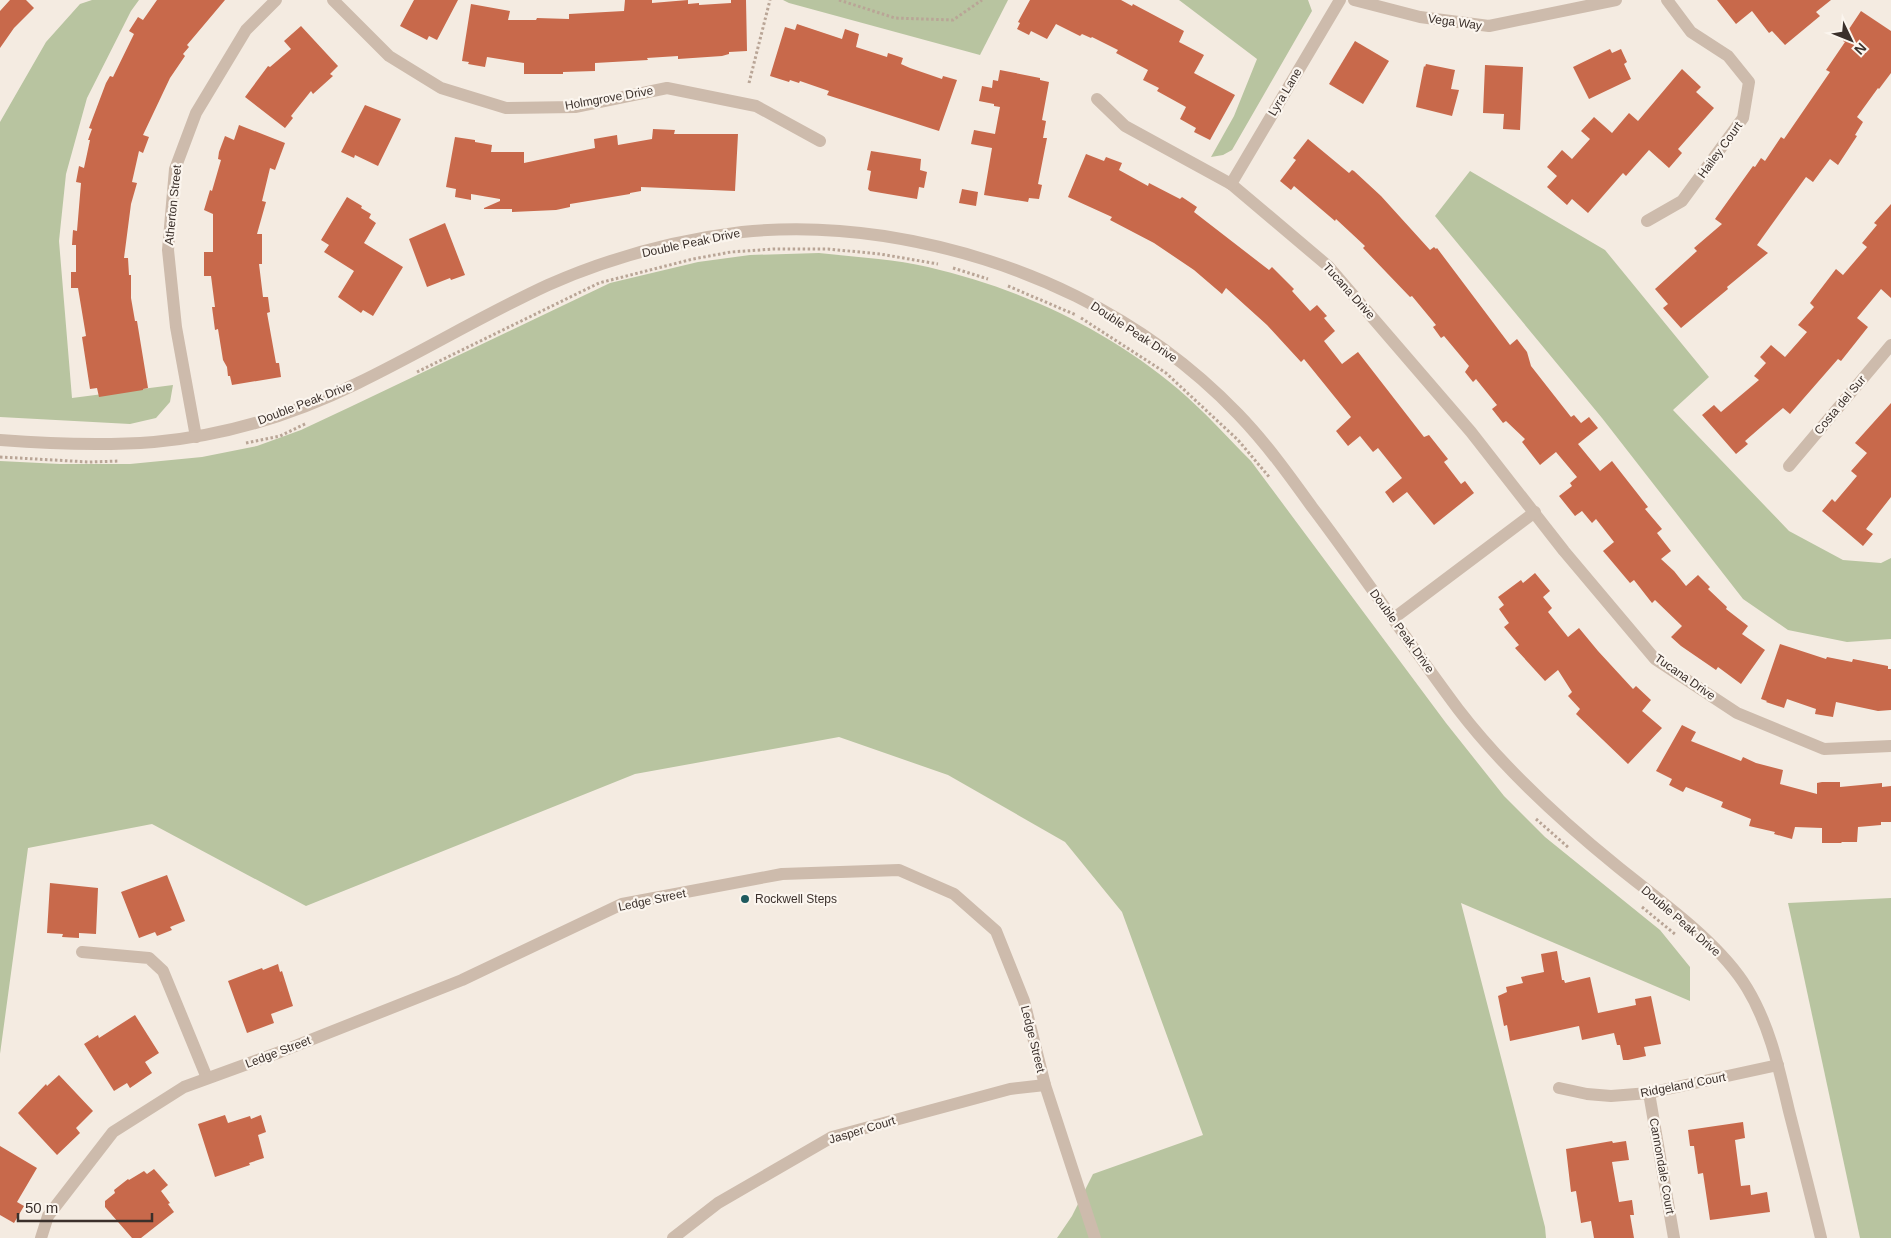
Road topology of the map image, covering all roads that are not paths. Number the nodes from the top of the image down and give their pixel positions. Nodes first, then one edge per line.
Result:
1 (276, 0) edge
2 (333, 0) edge
3 (1340, 0) edge
4 (1354, 0) edge
5 (1616, 0) edge
6 (1667, 0) edge
7 (1097, 98) dead end
8 (820, 141) dead end
9 (1231, 184) junction
10 (1647, 221) dead end
11 (1891, 345) edge
12 (196, 437) junction
13 (0, 440) edge
14 (1789, 466) dead end
15 (1535, 512) junction
16 (1394, 618) junction
17 (1891, 746) edge
18 (82, 952) dead end
19 (1778, 1065) junction
20 (207, 1078) junction
21 (1045, 1084) junction
22 (1559, 1088) dead end
23 (1649, 1093) junction
24 (41, 1238) edge
25 (673, 1238) edge
26 (1095, 1238) edge
27 (1674, 1238) edge
28 (1821, 1238) edge

1 - 12 street, Atherton Street
2 - 8 street, Holmgrove Drive
3 - 9 street, Lyra Lane
4 - 5 street, Vega Way
6 - 10 street, Hailey Court
7 - 9 street, Tucana Drive
9 - 15 street, Tucana Drive
11 - 14 street, Costa del Sur
12 - 13 street, Double Peak Drive
12 - 16 street, Double Peak Drive
15 - 16 street
15 - 17 street, Tucana Drive
16 - 19 street, Double Peak Drive
18 - 20 street
19 - 23 street, Ridgeland Court
19 - 28 street, Double Peak Drive
20 - 21 street, Ledge Street
20 - 24 street, Ledge Street
21 - 25 street, Jasper Court
21 - 26 street, Ledge Street
22 - 23 street, Ridgeland Court
23 - 27 street, Cannondale Court

